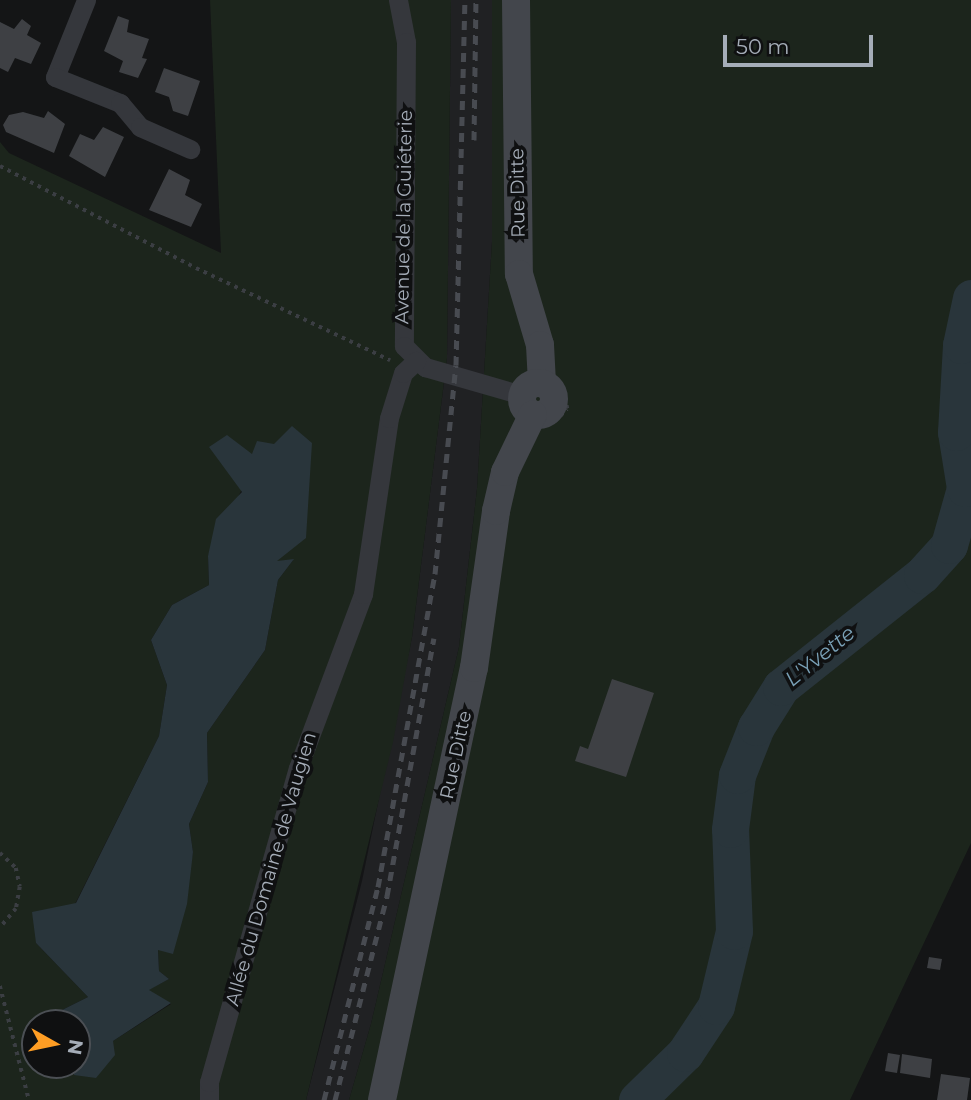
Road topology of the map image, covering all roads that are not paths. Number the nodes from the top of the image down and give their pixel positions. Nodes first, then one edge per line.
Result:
1 (86, 0) edge
2 (398, 0) edge
3 (516, 0) edge
4 (190, 149) dead end
5 (411, 365) junction
6 (532, 397) junction
7 (209, 1100) edge
8 (382, 1100) edge

1 - 4 street
2 - 5 street, Avenue de la Guiéterie
3 - 6 street, Rue Ditte
5 - 6 street
5 - 7 street, Allée du Domaine de Vaugien
6 - 8 street, Rue Ditte

